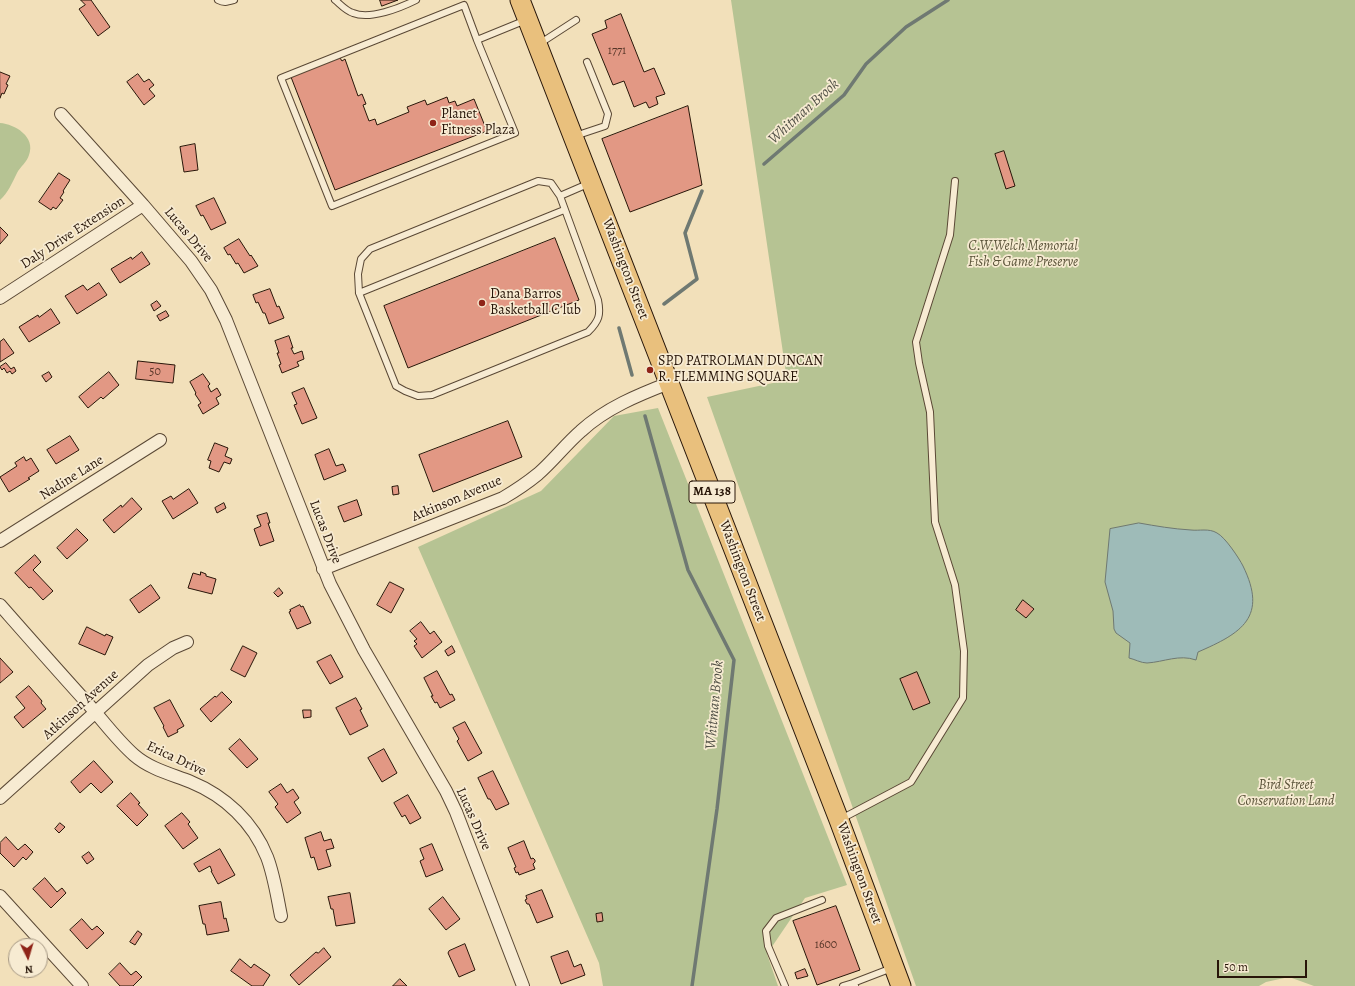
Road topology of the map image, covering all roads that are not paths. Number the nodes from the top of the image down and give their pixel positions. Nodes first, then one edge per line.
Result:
1 (218, 0) edge
2 (234, 0) edge
3 (335, 0) edge
4 (416, 0) edge
5 (520, 0) edge
6 (527, 20) junction
7 (576, 20) dead end
8 (477, 40) junction
9 (537, 45) junction
10 (587, 62) dead end
11 (62, 114) dead end
12 (574, 137) junction
13 (955, 181) dead end
14 (591, 183) junction
15 (560, 196) junction
16 (143, 205) junction
17 (564, 210) junction
18 (359, 293) junction
19 (0, 298) edge
20 (669, 383) junction
21 (160, 440) dead end
22 (0, 541) edge
23 (323, 569) junction
24 (0, 605) edge
25 (187, 642) dead end
26 (95, 712) junction
27 (0, 798) edge
28 (839, 820) junction
29 (0, 896) edge
30 (822, 900) dead end
31 (281, 916) dead end
32 (894, 967) junction
33 (854, 984) edge
34 (82, 986) edge
35 (523, 986) edge
36 (785, 986) edge
37 (843, 986) edge
38 (901, 986) edge

1 - 2 lane
3 - 4 lane
5 - 6 main road, Washington Street / MA 138
6 - 8 lane
6 - 9 main road, Washington Street / MA 138
7 - 9 lane
8 - 8 lane
9 - 12 main road, Washington Street / MA 138
10 - 12 lane
11 - 16 street, Lucas Drive
12 - 14 main road, Washington Street / MA 138
13 - 28 lane
14 - 15 lane
14 - 20 main road, Washington Street / MA 138
15 - 17 lane
15 - 18 lane
16 - 19 street, Daly Drive Extension
16 - 23 street, Lucas Drive
17 - 18 lane
17 - 18 lane
20 - 23 street, Atkinson Avenue
20 - 28 main road, Washington Street / MA 138
21 - 22 street, Nadine Lane
23 - 35 street, Lucas Drive
24 - 26 street, Erica Drive
25 - 26 street, Atkinson Avenue
26 - 27 street, Atkinson Avenue
26 - 31 street, Erica Drive
28 - 32 main road, Washington Street / MA 138
29 - 34 street
30 - 36 lane
32 - 33 lane
32 - 38 main road, Washington Street / MA 138
33 - 37 lane

